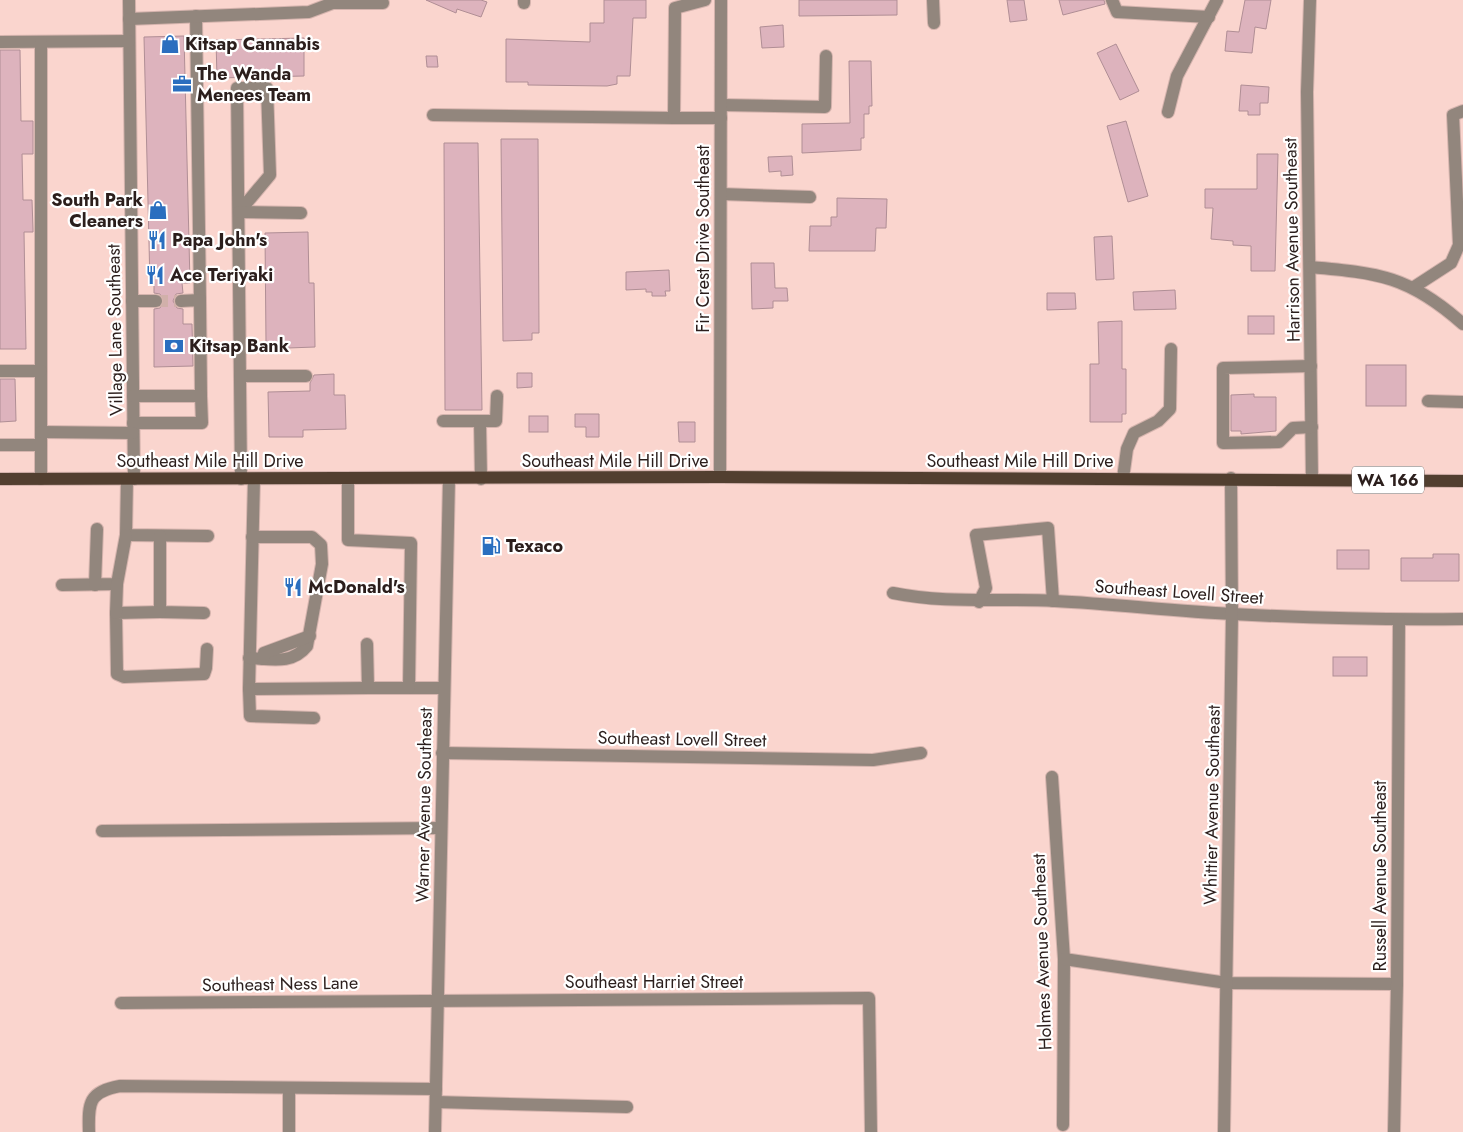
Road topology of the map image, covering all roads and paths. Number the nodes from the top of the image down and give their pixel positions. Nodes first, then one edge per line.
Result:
1 (129, 0) edge
2 (705, 0) edge
3 (722, 0) edge
4 (933, 0) edge
5 (1112, 0) edge
6 (1216, 0) edge
7 (1310, 0) edge
8 (383, 3) dead end
9 (196, 16) junction
10 (1209, 17) junction
11 (129, 19) junction
12 (934, 23) dead end
13 (129, 41) junction
14 (0, 42) edge
15 (41, 42) junction
16 (826, 56) dead end
17 (721, 104) junction
18 (1463, 110) edge
19 (1168, 112) dead end
20 (433, 115) dead end
21 (674, 118) junction
22 (721, 118) junction
23 (720, 194) junction
24 (810, 197) dead end
25 (239, 212) junction
26 (301, 213) dead end
27 (1461, 240) edge
28 (1310, 267) junction
29 (1414, 287) junction
30 (200, 300) junction
31 (132, 301) junction
32 (156, 301) tunnel mouth
33 (181, 301) tunnel mouth
34 (1463, 324) edge
35 (1171, 349) dead end
36 (1311, 366) junction
37 (41, 370) junction
38 (0, 371) edge
39 (240, 376) junction
40 (306, 376) dead end
41 (133, 396) junction
42 (201, 396) junction
43 (497, 396) dead end
44 (1428, 401) dead end
45 (1463, 402) edge
46 (443, 421) dead end
47 (480, 421) junction
48 (1312, 427) junction
49 (133, 428) junction
50 (41, 432) junction
51 (0, 445) edge
52 (41, 445) junction
53 (720, 477) junction
54 (348, 478) junction
55 (1123, 478) junction
56 (1230, 478) junction
57 (0, 479) edge
58 (41, 479) junction
59 (130, 479) junction
60 (248, 479) junction
61 (449, 479) junction
62 (481, 479) junction
63 (1312, 480) junction
64 (1463, 481) edge
65 (97, 529) dead end
66 (126, 535) junction
67 (160, 536) junction
68 (208, 536) dead end
69 (252, 537) junction
70 (117, 584) junction
71 (62, 585) dead end
72 (95, 585) junction
73 (893, 593) dead end
74 (1053, 601) junction
75 (978, 602) junction
76 (116, 612) junction
77 (160, 612) junction
78 (204, 613) dead end
79 (1232, 614) junction
80 (1463, 619) edge
81 (1399, 620) junction
82 (367, 644) dead end
83 (207, 649) dead end
84 (249, 658) junction
85 (368, 688) junction
86 (409, 688) junction
87 (444, 688) junction
88 (248, 689) junction
89 (314, 718) dead end
90 (442, 752) junction
91 (921, 753) dead end
92 (1052, 778) dead end
93 (441, 828) junction
94 (102, 831) dead end
95 (1064, 959) junction
96 (1227, 983) junction
97 (1397, 984) junction
98 (439, 1000) junction
99 (121, 1003) dead end
100 (289, 1088) junction
101 (436, 1089) junction
102 (436, 1102) junction
103 (627, 1107) dead end
104 (1063, 1125) dead end
105 (89, 1132) edge
106 (289, 1132) edge
107 (435, 1132) edge
108 (871, 1132) edge
109 (1224, 1132) edge
110 (1394, 1132) edge

1 - 11 street, Village Lane Southeast
2 - 21 street
3 - 17 street, Fir Crest Drive Southeast
4 - 12 street
5 - 10 street
6 - 10 street
7 - 28 street, Harrison Avenue Southeast
8 - 9 street
9 - 11 street
9 - 30 street
10 - 19 street
11 - 13 street, Village Lane Southeast
13 - 15 street
13 - 31 street, Village Lane Southeast
14 - 15 street
15 - 37 street
16 - 17 street
17 - 22 street, Fir Crest Drive Southeast
18 - 27 street
20 - 21 street
21 - 22 street
22 - 23 street, Fir Crest Drive Southeast
23 - 24 street
23 - 53 street, Fir Crest Drive Southeast
25 - 25 street
25 - 26 street
25 - 39 street
27 - 29 street
28 - 29 street
28 - 36 street, Harrison Avenue Southeast
29 - 34 street
30 - 33 street
30 - 42 street
31 - 32 street
31 - 41 street, Village Lane Southeast
35 - 55 street
36 - 48 street, Harrison Avenue Southeast
36 - 48 street
37 - 38 street
37 - 50 street
39 - 40 street
39 - 60 street
41 - 42 street
41 - 49 street, Village Lane Southeast
42 - 49 street
43 - 47 street
44 - 45 street
46 - 47 street
47 - 62 street
48 - 63 street, Harrison Avenue Southeast
49 - 50 street
49 - 59 street, Village Lane Southeast
50 - 52 street
51 - 52 street
52 - 58 street
53 - 55 main road, Southeast Mile Hill Drive
53 - 62 main road, Southeast Mile Hill Drive
54 - 60 main road, Southeast Mile Hill Drive
54 - 61 main road, Southeast Mile Hill Drive
54 - 86 street
55 - 56 main road, Southeast Mile Hill Drive
56 - 63 main road, WA 166
56 - 79 street, Whittier Avenue Southeast
57 - 58 main road, Southeast Mile Hill Drive
58 - 59 main road, Southeast Mile Hill Drive
59 - 60 main road, Southeast Mile Hill Drive
59 - 66 street, Village Lane Southeast
60 - 69 street
61 - 62 main road, Southeast Mile Hill Drive
61 - 87 street, Warner Avenue Southeast
63 - 64 main road, WA 166
65 - 72 street
66 - 67 street
66 - 70 street, Village Lane Southeast
67 - 68 street
67 - 77 street
69 - 84 street
69 - 84 street
70 - 72 street
70 - 76 street, Village Lane Southeast
71 - 72 street
73 - 75 street, Southeast Lovell Street
74 - 75 street, Southeast Lovell Street
74 - 75 street
74 - 79 street, Southeast Lovell Street
76 - 77 street
76 - 83 street, Village Lane Southeast
77 - 78 street
79 - 81 street, Southeast Lovell Street
79 - 96 street, Whittier Avenue Southeast
80 - 81 street, Southeast Lovell Street
81 - 97 street, Russell Avenue Southeast
82 - 85 street
84 - 88 street
85 - 86 street
85 - 88 street
86 - 87 street
87 - 90 street, Warner Avenue Southeast
88 - 89 street
90 - 91 street, Southeast Lovell Street
90 - 93 street, Warner Avenue Southeast
92 - 95 street, Holmes Avenue Southeast
93 - 94 street
93 - 98 street, Warner Avenue Southeast
95 - 96 street
95 - 104 street, Holmes Avenue Southeast
96 - 97 street
96 - 109 street, Whittier Avenue Southeast
97 - 110 street, Russell Avenue Southeast
98 - 99 street, Southeast Ness Lane
98 - 101 street, Warner Avenue Southeast
98 - 108 street, Southeast Harriet Street
100 - 101 street
100 - 105 street
100 - 106 street
101 - 102 street, Warner Avenue Southeast
102 - 103 street
102 - 107 street, Warner Avenue Southeast

